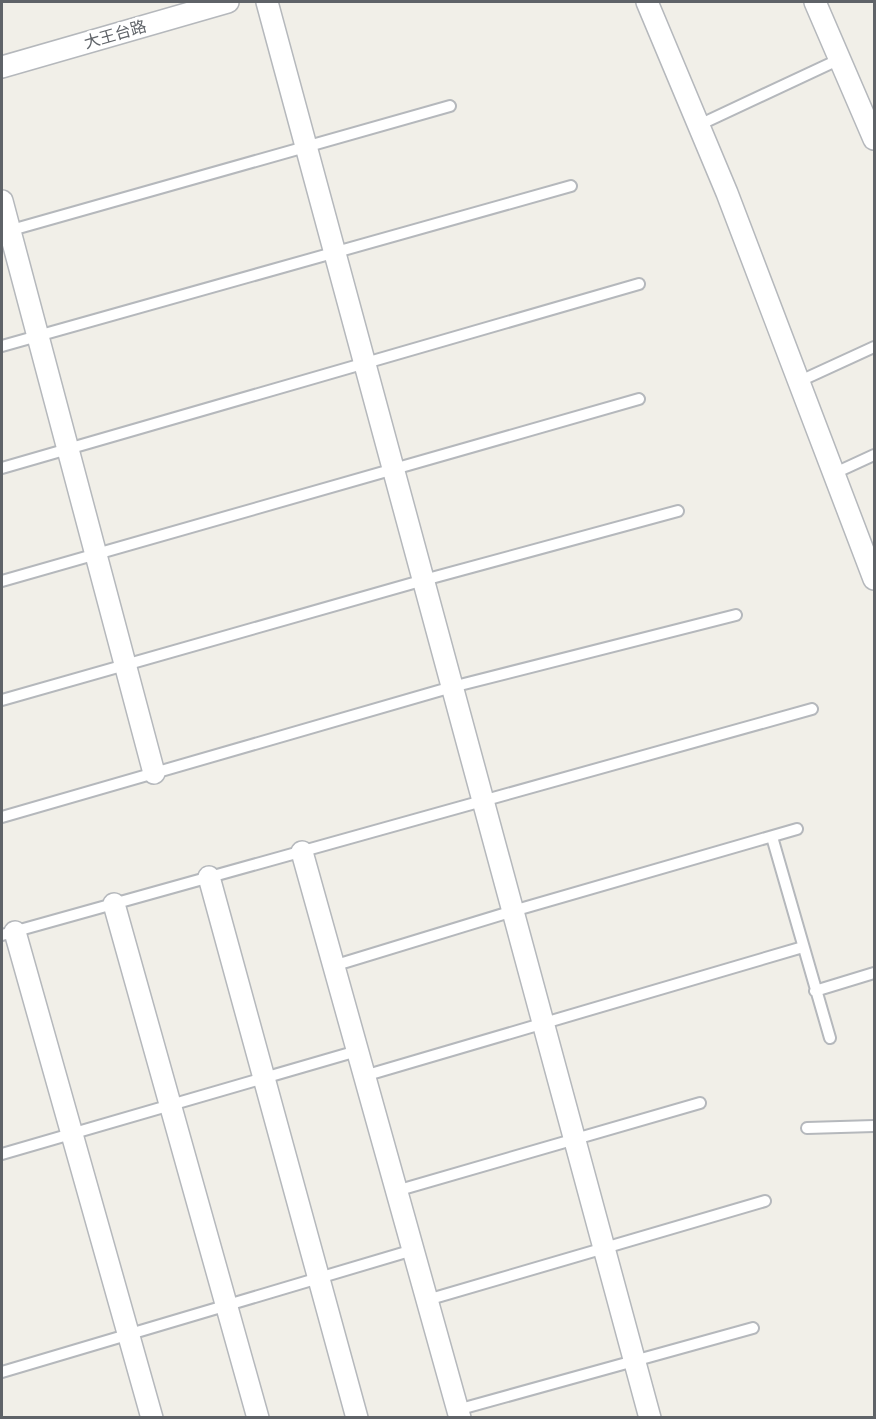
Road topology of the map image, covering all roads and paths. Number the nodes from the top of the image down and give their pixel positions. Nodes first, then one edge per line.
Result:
1 (228, 2) edge
2 (267, 2) edge
3 (647, 2) edge
4 (815, 2) edge
5 (840, 59) junction
6 (2, 67) edge
7 (450, 106) dead end
8 (699, 125) junction
9 (874, 139) edge
10 (307, 146) junction
11 (571, 186) dead end
12 (2, 201) edge
13 (5, 232) edge
14 (335, 253) junction
15 (639, 284) dead end
16 (36, 336) junction
17 (2, 346) edge
18 (874, 347) edge
19 (365, 363) junction
20 (800, 381) junction
21 (639, 399) dead end
22 (66, 450) junction
23 (874, 455) edge
24 (2, 468) edge
25 (394, 470) junction
26 (835, 473) junction
27 (678, 511) dead end
28 (94, 554) junction
29 (874, 579) edge
30 (424, 580) junction
31 (2, 581) edge
32 (735, 615) dead end
33 (124, 666) junction
34 (452, 687) junction
35 (2, 700) edge
36 (812, 709) dead end
37 (154, 773) junction
38 (483, 801) junction
39 (2, 817) edge
40 (797, 830) dead end
41 (772, 837) junction
42 (302, 852) junction
43 (210, 878) junction
44 (114, 904) junction
45 (513, 911) junction
46 (8, 933) edge
47 (804, 947) junction
48 (333, 966) junction
49 (874, 974) edge
50 (815, 991) junction
51 (543, 1023) junction
52 (830, 1038) dead end
53 (357, 1051) junction
54 (364, 1076) junction
55 (264, 1078) junction
56 (700, 1103) dead end
57 (170, 1105) junction
58 (874, 1126) edge
59 (807, 1128) dead end
60 (72, 1134) junction
61 (575, 1139) junction
62 (2, 1154) edge
63 (396, 1191) junction
64 (765, 1201) dead end
65 (604, 1248) junction
66 (413, 1250) junction
67 (319, 1278) junction
68 (427, 1300) junction
69 (227, 1305) junction
70 (753, 1328) dead end
71 (128, 1334) junction
72 (634, 1361) junction
73 (2, 1372) edge
74 (458, 1414) edge
75 (152, 1418) edge
76 (258, 1418) edge
77 (357, 1418) edge
78 (650, 1418) edge

1 - 6 street, 大王台路
2 - 10 street
3 - 8 street
4 - 5 street
5 - 8 lane
5 - 9 street
7 - 10 lane
8 - 20 street
10 - 13 lane
10 - 14 street
11 - 14 lane
12 - 13 street
13 - 16 street
14 - 16 lane
14 - 19 street
15 - 19 lane
16 - 17 lane
16 - 22 street
18 - 20 lane
19 - 22 lane
19 - 25 street
20 - 26 street
21 - 25 lane
22 - 24 lane
22 - 28 street
23 - 26 lane
25 - 28 lane
25 - 30 street
26 - 29 street
27 - 30 lane
28 - 31 lane
28 - 33 street
30 - 33 lane
30 - 34 street
32 - 34 lane
33 - 35 lane
33 - 37 street
34 - 37 lane
34 - 38 street
36 - 38 lane
37 - 39 lane
38 - 42 lane
38 - 45 street
40 - 41 lane
41 - 45 lane
41 - 47 lane
42 - 43 lane
42 - 48 street
43 - 44 lane
43 - 55 street
44 - 46 lane
44 - 57 street
45 - 48 lane
45 - 51 street
46 - 60 street
47 - 50 lane
47 - 51 lane
48 - 53 street
49 - 50 lane
50 - 52 lane
51 - 54 lane
51 - 61 street
53 - 54 street
53 - 55 lane
54 - 63 street
55 - 57 lane
55 - 67 street
56 - 61 lane
57 - 60 lane
57 - 69 street
58 - 59 lane
60 - 62 lane
60 - 71 street
61 - 63 lane
61 - 65 street
63 - 66 street
64 - 65 lane
65 - 68 lane
65 - 72 street
66 - 67 lane
66 - 68 street
67 - 69 lane
67 - 77 street
68 - 74 street
69 - 71 lane
69 - 76 street
70 - 72 lane
71 - 73 lane
71 - 75 street
72 - 74 lane
72 - 78 street

